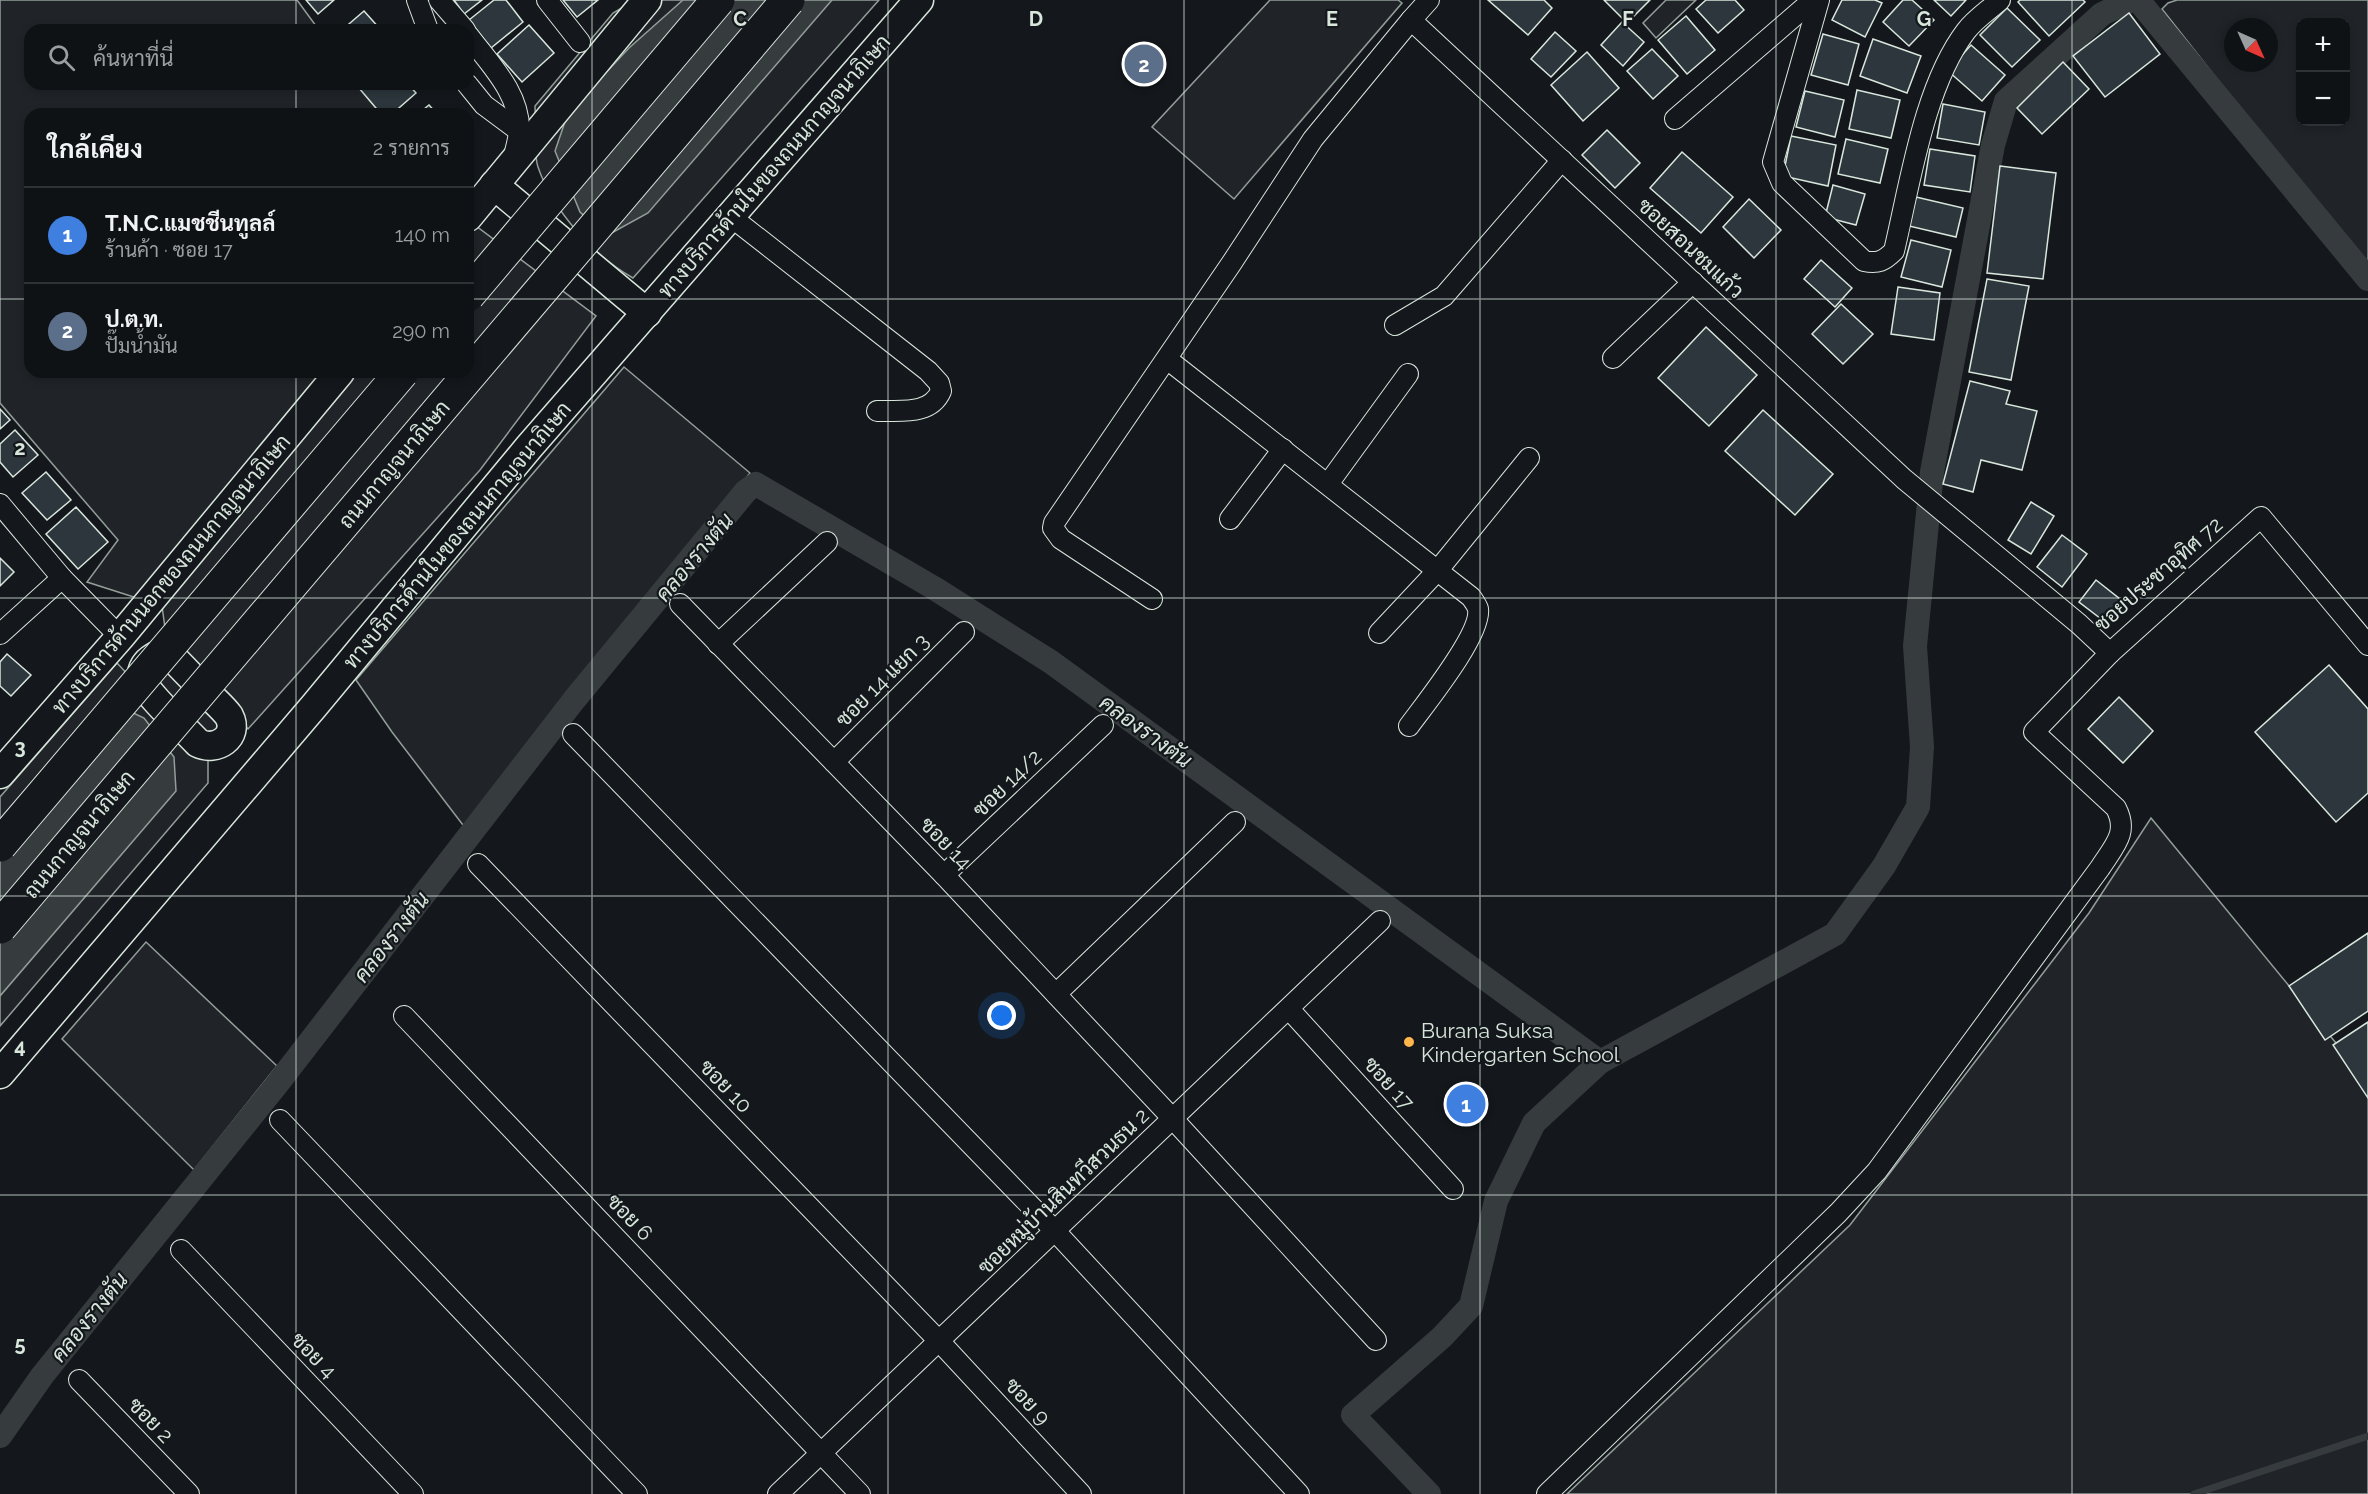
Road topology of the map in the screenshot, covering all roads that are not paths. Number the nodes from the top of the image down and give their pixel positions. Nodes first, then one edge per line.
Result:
1 (417, 0) edge
2 (439, 0) edge
3 (547, 0) edge
4 (647, 0) edge
5 (718, 0) edge
6 (788, 0) edge
7 (919, 0) edge
8 (1429, 0) edge
9 (1813, 0) edge
10 (1819, 0) edge
11 (2000, 0) edge
12 (1411, 21) junction
13 (426, 24) edge
14 (460, 24) edge
15 (474, 42) edge
16 (580, 42) dead end
17 (472, 90) edge
18 (1675, 119) dead end
19 (519, 131) junction
20 (1562, 160) junction
21 (513, 162) junction
22 (494, 185) junction
23 (474, 210) edge
24 (729, 216) junction
25 (1693, 282) junction
26 (474, 288) edge
27 (647, 313) junction
28 (1395, 325) dead end
29 (1167, 358) junction
30 (1613, 358) dead end
31 (474, 369) edge
32 (1408, 374) dead end
33 (335, 378) edge
34 (397, 378) edge
35 (467, 378) edge
36 (877, 411) dead end
37 (1283, 448) junction
38 (1529, 458) dead end
39 (1328, 484) junction
40 (0, 504) edge
41 (1230, 519) dead end
42 (1960, 525) joint
43 (827, 542) dead end
44 (1438, 570) junction
45 (62, 578) junction
46 (1152, 599) dead end
47 (680, 604) dead end
48 (964, 632) dead end
49 (1379, 633) dead end
50 (0, 634) edge
51 (120, 638) junction
52 (718, 644) junction
53 (2368, 645) edge
54 (2110, 653) junction
55 (145, 665) junction
56 (1103, 725) dead end
57 (1409, 726) dead end
58 (573, 734) dead end
59 (222, 744) junction
60 (834, 762) junction
61 (0, 774) edge
62 (253, 777) junction
63 (1235, 822) dead end
64 (0, 845) edge
65 (478, 864) dead end
66 (944, 875) junction
67 (1380, 921) dead end
68 (0, 927) edge
69 (1056, 994) junction
70 (1289, 1009) junction
71 (404, 1016) dead end
72 (0, 1074) edge
73 (1173, 1119) junction
74 (280, 1120) dead end
75 (1453, 1189) dead end
76 (1055, 1231) junction
77 (181, 1250) dead end
78 (1376, 1340) dead end
79 (939, 1341) junction
80 (79, 1380) dead end
81 (822, 1452) junction
82 (189, 1494) edge
83 (413, 1494) edge
84 (637, 1494) edge
85 (778, 1494) edge
86 (860, 1494) edge
87 (1081, 1494) edge
88 (1299, 1494) edge
89 (1547, 1494) edge

1 - 13 street
2 - 14 street
3 - 16 street
4 - 21 main road
5 - 26 highway, bridge
6 - 31 highway, ถนนกาญจนาภิเษก, bridge
7 - 24 main road, ทางบริการด้านในของถนนกาญจนาภิเษก
8 - 12 street
9 - 18 street
10 - 11 street
12 - 20 street, ซอยสอนชมแก้ว
12 - 29 street
15 - 19 street
17 - 19 street
19 - 21 street
20 - 25 street, ซอยสอนชมแก้ว
20 - 28 street
21 - 22 main road
22 - 23 main road
22 - 27 main road
24 - 27 main road, ทางบริการด้านในของถนนกาญจนาภิเษก
24 - 36 street
25 - 30 street
25 - 42 street, ซอยสอนชมแก้ว
27 - 62 main road, ทางบริการด้านในของถนนกาญจนาภิเษก
29 - 37 street
29 - 46 street
32 - 39 street
33 - 51 main road, ทางบริการด้านนอกของถนนกาญจนาภิเษก
34 - 64 highway, bridge
35 - 68 highway, ถนนกาญจนาภิเษก, bridge
37 - 39 street
37 - 41 street
38 - 44 street
39 - 44 street
40 - 45 street
42 - 54 street, ซอยประชาอุทิศ 72
43 - 52 street
44 - 49 street
44 - 57 street
45 - 50 street
45 - 51 street
47 - 52 street, ซอย 14
48 - 60 street, ซอย 14 แยก 3
51 - 55 main road
51 - 61 main road, ทางบริการด้านนอกของถนนกาญจนาภิเษก
52 - 60 street, ซอย 14
53 - 54 street, ซอยประชาอุทิศ 72
54 - 89 street
55 - 59 main road
55 - 59 main road
56 - 66 street, ซอย 14/2
58 - 76 street
59 - 62 main road
60 - 66 street, ซอย 14
62 - 72 main road, ทางบริการด้านในของถนนกาญจนาภิเษก
63 - 69 street
65 - 79 street, ซอย 10
66 - 69 street, ซอย 14
67 - 70 street, ซอยหมู่บ้านสินทวีสวนธน 2
69 - 73 street, ซอย 14
70 - 73 street, ซอยหมู่บ้านสินทวีสวนธน 2
70 - 75 street, ซอย 17
71 - 81 street, ซอย 6
73 - 76 street, ซอยหมู่บ้านสินทวีสวนธน 2
73 - 78 street, ซอย 14
74 - 84 street
76 - 79 street, ซอยหมู่บ้านสินทวีสวนธน 2
76 - 88 street
77 - 83 street, ซอย 4
79 - 81 street, ซอยหมู่บ้านสินทวีสวนธน 2
79 - 87 street, ซอย 9
80 - 82 street, ซอย 2
81 - 85 street, ซอยหมู่บ้านสินทวีสวนธน 2
81 - 86 street, ซอย 6

